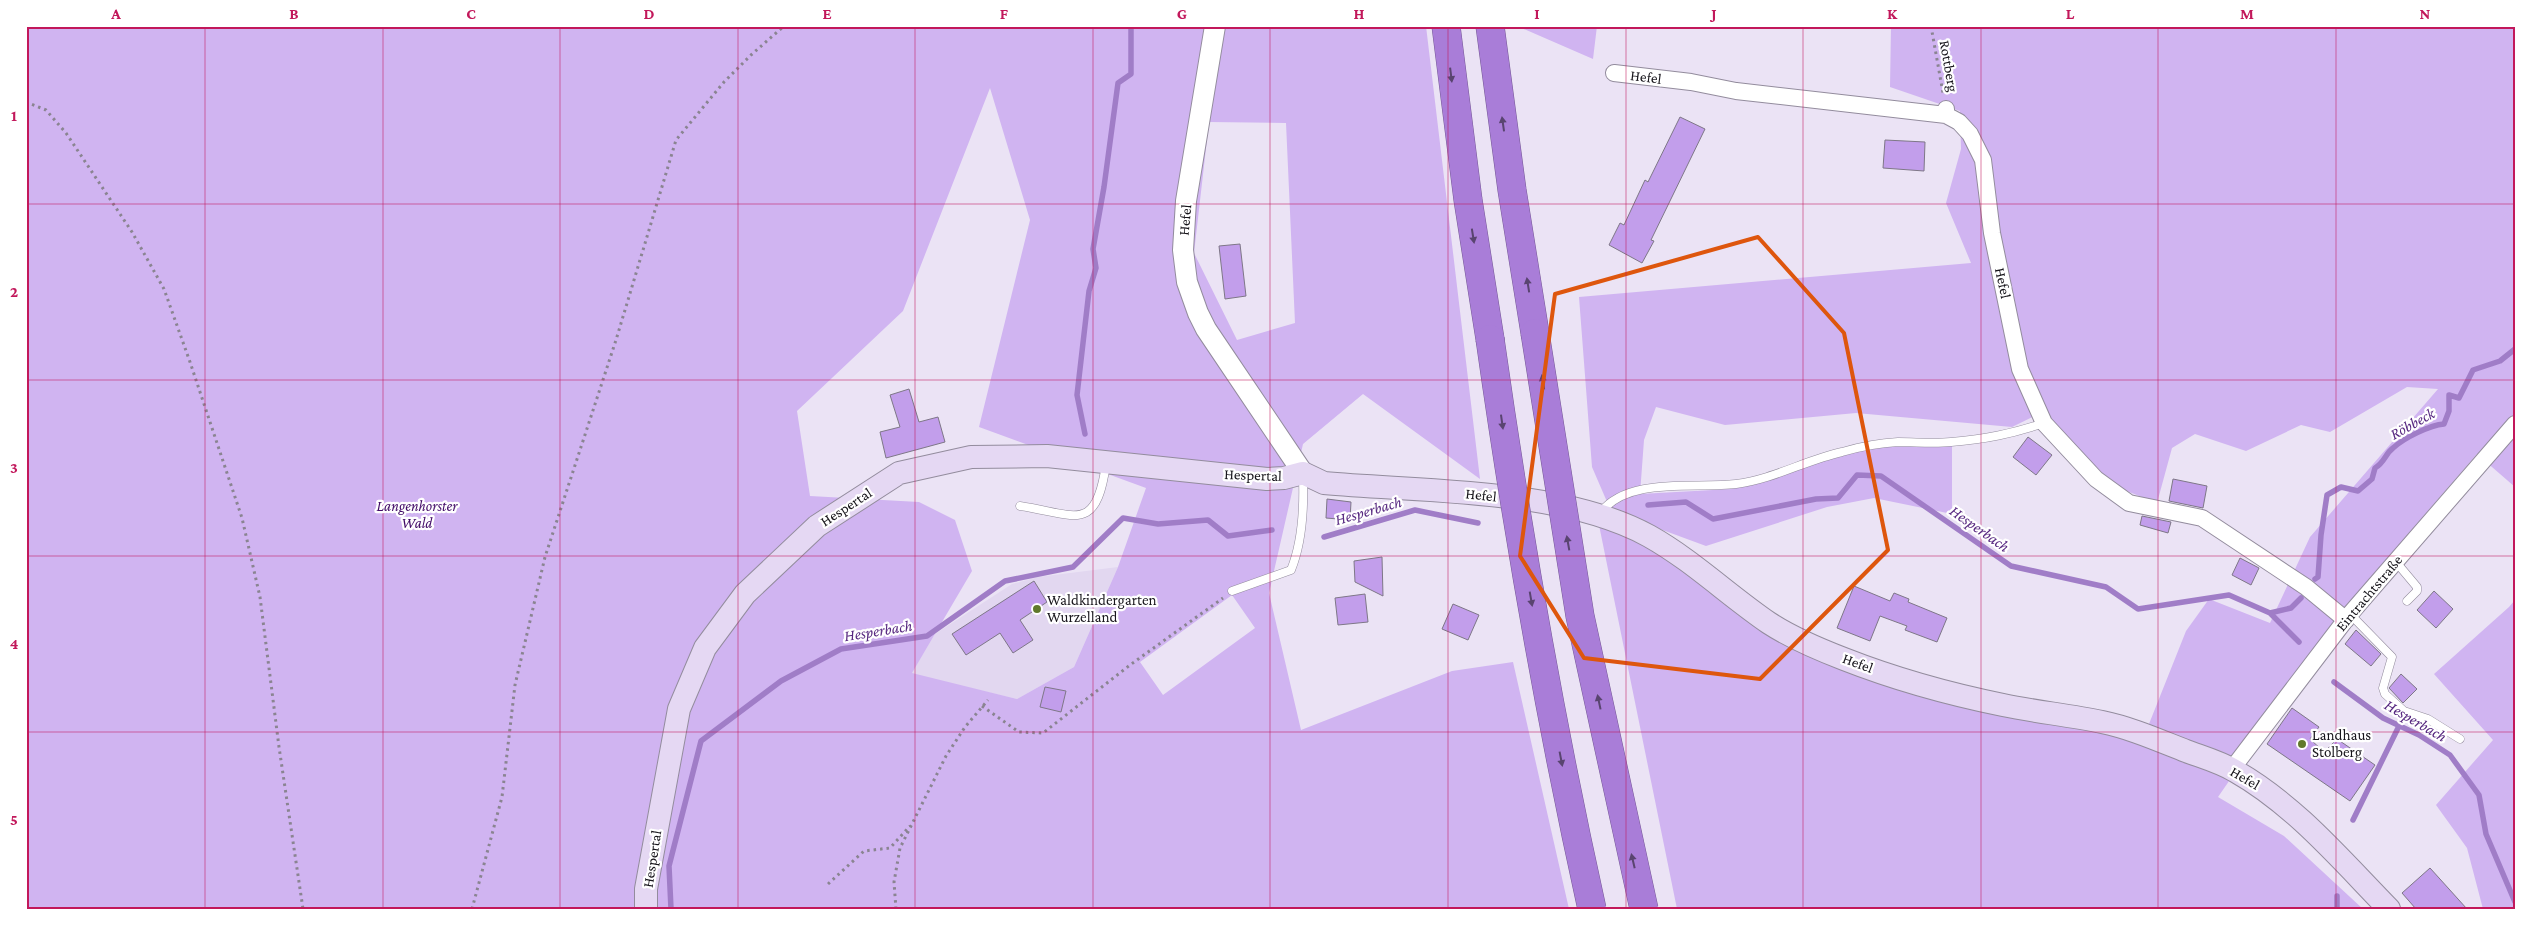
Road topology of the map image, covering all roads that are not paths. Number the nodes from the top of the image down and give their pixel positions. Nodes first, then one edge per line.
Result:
1 (1215, 26) edge
2 (1446, 26) edge
3 (1490, 26) edge
4 (1614, 73) dead end
5 (2044, 423) junction
6 (2515, 424) edge
7 (1107, 462) junction
8 (1303, 473) junction
9 (1020, 506) dead end
10 (1599, 515) junction
11 (2396, 562) junction
12 (1232, 591) road end
13 (2407, 601) dead end
14 (2348, 617) junction
15 (2460, 739) dead end
16 (2232, 769) junction
17 (646, 909) edge
18 (1592, 909) edge
19 (1644, 909) edge
20 (2389, 909) edge

1 - 8 street, Hefel
2 -> 18 highway, bridge
19 -> 3 highway, bridge
4 - 5 street, Hefel
5 - 10 lane
5 - 14 street, Hefel
6 - 11 street, Eintrachtstraße
7 - 8 main road, Hespertal
7 - 9 lane
7 - 17 main road, Hespertal
8 - 10 main road, Hefel
8 - 12 lane
10 - 16 main road, Hefel
11 - 13 lane
11 - 14 street, Eintrachtstraße
14 - 15 lane
14 - 16 street, Eintrachtstraße
16 - 20 main road, Hefel

